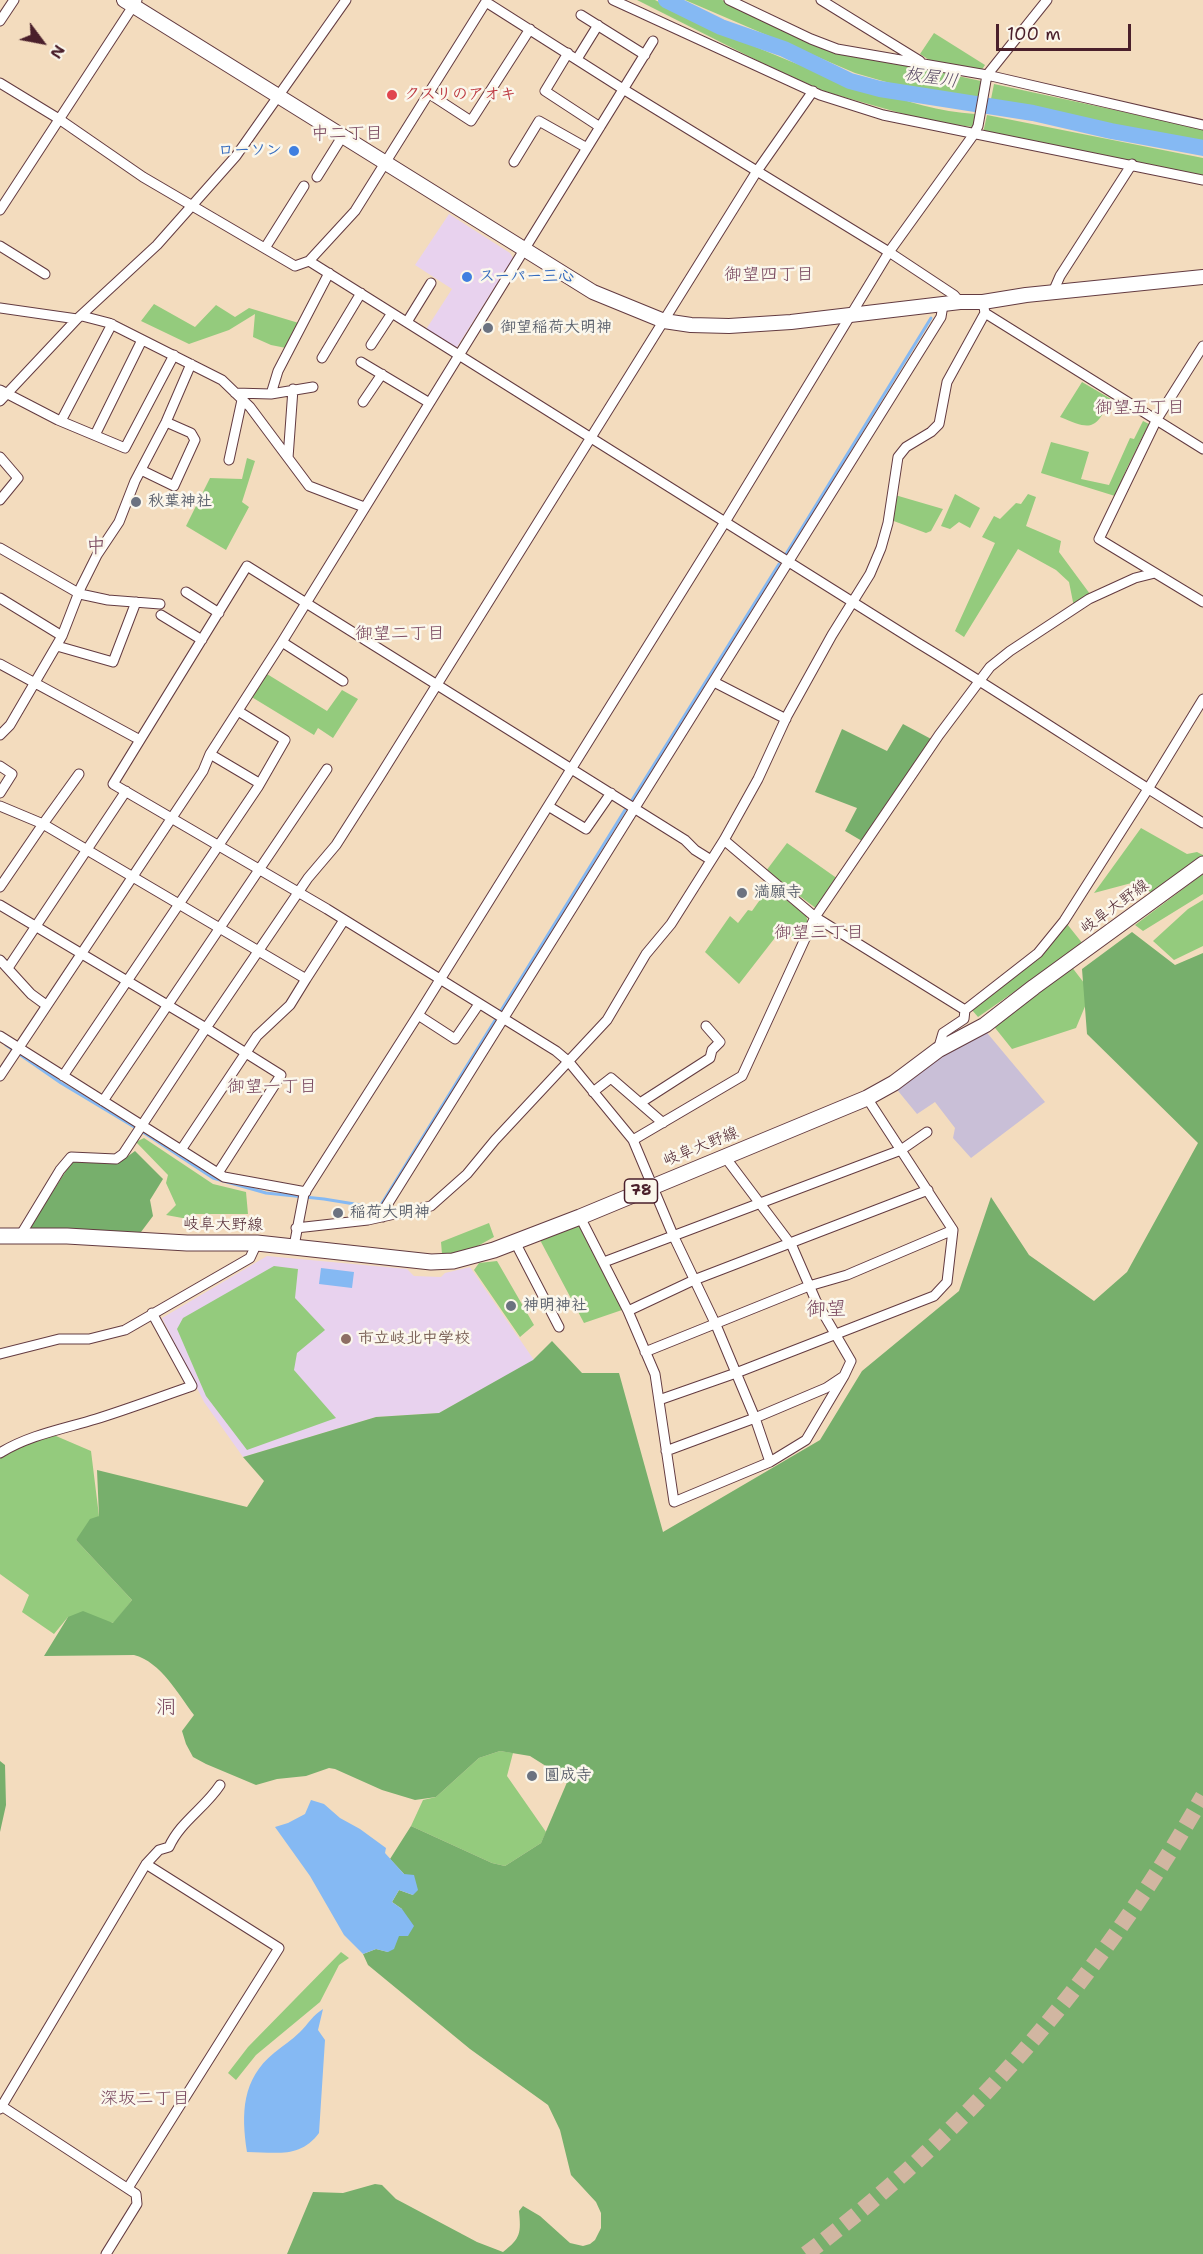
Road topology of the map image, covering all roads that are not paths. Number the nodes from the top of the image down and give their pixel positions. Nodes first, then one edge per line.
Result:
1 (14, 0) edge
2 (346, 0) edge
3 (613, 0) edge
4 (729, 0) edge
5 (821, 0) edge
6 (1047, 0) edge
7 (486, 1) edge
8 (131, 2) edge
9 (833, 3) edge
10 (2, 15) edge
11 (581, 15) dead end
12 (598, 25) junction
13 (530, 28) junction
14 (653, 41) dead end
15 (568, 53) junction
16 (645, 55) junction
17 (577, 59) junction
18 (924, 64) junction
19 (986, 79) junction
20 (0, 83) edge
21 (623, 89) junction
22 (813, 91) junction
23 (428, 93) junction
24 (279, 97) junction
25 (58, 119) junction
26 (1203, 125) edge
27 (600, 127) junction
28 (976, 130) junction
29 (342, 136) junction
30 (586, 148) junction
31 (514, 162) dead end
32 (384, 163) junction
33 (1132, 164) junction
34 (757, 171) junction
35 (317, 177) dead end
36 (1203, 180) edge
37 (304, 186) dead end
38 (2, 203) edge
39 (193, 204) junction
40 (0, 246) edge
41 (265, 248) junction
42 (525, 249) junction
43 (889, 252) junction
44 (309, 261) junction
45 (329, 273) junction
46 (45, 274) dead end
47 (1203, 277) edge
48 (431, 283) dead end
49 (1053, 292) junction
50 (361, 293) junction
51 (960, 302) junction
52 (943, 305) junction
53 (984, 307) junction
54 (0, 308) edge
55 (392, 313) junction
56 (852, 315) junction
57 (80, 318) junction
58 (664, 321) junction
59 (407, 322) junction
60 (112, 324) junction
61 (142, 340) junction
62 (371, 345) dead end
63 (1203, 346) edge
64 (458, 354) junction
65 (174, 355) junction
66 (322, 358) dead end
67 (361, 362) dead end
68 (191, 364) junction
69 (382, 374) junction
70 (314, 387) dead end
71 (293, 389) junction
72 (271, 394) junction
73 (2, 395) edge
74 (239, 396) junction
75 (363, 402) dead end
76 (428, 402) junction
77 (1156, 419) junction
78 (62, 422) junction
79 (166, 422) junction
80 (95, 435) junction
81 (592, 439) junction
82 (1203, 448) edge
83 (0, 457) edge
84 (288, 458) junction
85 (229, 460) dead end
86 (141, 470) junction
87 (0, 500) edge
88 (364, 507) junction
89 (725, 522) junction
90 (0, 548) edge
91 (789, 562) junction
92 (1155, 573) junction
93 (186, 592) dead end
94 (80, 594) junction
95 (0, 598) edge
96 (852, 601) junction
97 (136, 602) junction
98 (1203, 602) edge
99 (306, 603) junction
100 (160, 604) dead end
101 (219, 613) junction
102 (161, 615) dead end
103 (62, 636) junction
104 (202, 640) junction
105 (282, 642) junction
106 (57, 646) junction
107 (0, 664) edge
108 (979, 680) junction
109 (344, 681) dead end
110 (714, 682) junction
111 (33, 683) junction
112 (438, 686) junction
113 (1203, 699) edge
114 (238, 711) junction
115 (786, 718) junction
116 (0, 735) edge
117 (140, 740) junction
118 (210, 754) junction
119 (0, 766) edge
120 (571, 768) junction
121 (327, 769) dead end
122 (79, 774) dead end
123 (259, 783) junction
124 (1148, 789) junction
125 (126, 791) junction
126 (0, 793) edge
127 (611, 793) junction
128 (0, 806) edge
129 (548, 806) junction
130 (635, 808) junction
131 (172, 820) junction
132 (1203, 823) edge
133 (43, 824) junction
134 (724, 840) junction
135 (218, 847) junction
136 (87, 851) junction
137 (711, 860) junction
138 (1203, 864) edge
139 (260, 869) junction
140 (132, 877) junction
141 (0, 887) edge
142 (299, 893) junction
143 (0, 905) edge
144 (178, 905) junction
145 (815, 917) junction
146 (344, 920) junction
147 (36, 926) junction
148 (219, 928) junction
149 (80, 952) junction
150 (259, 952) junction
151 (0, 960) edge
152 (8, 968) junction
153 (439, 978) junction
154 (306, 979) junction
155 (127, 982) junction
156 (479, 1004) junction
157 (46, 1005) junction
158 (168, 1005) junction
159 (964, 1010) junction
160 (418, 1016) junction
161 (503, 1019) junction
162 (706, 1026) dead end
163 (206, 1028) junction
164 (0, 1036) edge
165 (17, 1048) junction
166 (938, 1050) junction
167 (246, 1053) junction
168 (569, 1062) junction
169 (0, 1076) edge
170 (63, 1076) junction
171 (593, 1092) junction
172 (867, 1098) junction
173 (103, 1101) junction
174 (640, 1103) junction
175 (663, 1123) junction
176 (142, 1125) junction
177 (927, 1132) dead end
178 (633, 1140) junction
179 (181, 1150) junction
180 (901, 1150) junction
181 (725, 1157) junction
182 (218, 1173) junction
183 (653, 1186) junction
184 (928, 1190) junction
185 (306, 1192) junction
186 (759, 1204) junction
187 (383, 1217) junction
188 (580, 1217) junction
189 (296, 1228) junction
190 (952, 1230) junction
191 (673, 1235) junction
192 (0, 1236) edge
193 (20, 1236) junction
194 (515, 1242) junction
195 (790, 1243) junction
196 (257, 1244) junction
197 (294, 1246) junction
198 (604, 1262) junction
199 (694, 1280) junction
200 (809, 1286) junction
201 (628, 1311) junction
202 (152, 1313) junction
203 (716, 1325) junction
204 (559, 1327) dead end
205 (835, 1334) junction
206 (645, 1352) junction
207 (0, 1354) edge
208 (736, 1372) junction
209 (844, 1376) junction
210 (658, 1400) junction
211 (755, 1418) junction
212 (666, 1451) junction
213 (0, 1453) edge
214 (770, 1462) junction
215 (220, 1785) dead end
216 (146, 1864) junction
217 (1, 2107) edge
218 (128, 2188) junction
219 (106, 2254) edge

1 - 10 street
2 - 24 street
3 - 22 street
4 - 18 street
5 - 9 street
6 - 19 street
7 - 13 street
7 - 23 street
8 - 24 street
8 - 25 street
9 - 18 street
11 - 12 street
12 - 16 street
12 - 17 street
13 - 15 street
13 - 23 street
14 - 16 street
15 - 17 street
15 - 27 street
16 - 21 street
17 - 21 street
18 - 19 street
19 - 26 street
19 - 28 street
20 - 25 street
21 - 27 street
21 - 34 street
22 - 28 street
22 - 34 street
23 - 32 street
24 - 29 street
24 - 39 street
25 - 38 street
25 - 39 street
27 - 30 street
28 - 33 street
28 - 43 street
29 - 32 street
29 - 35 street
30 - 31 street
30 - 42 street
32 - 42 street
32 - 44 street
33 - 36 street
33 - 49 street
34 - 43 street
34 - 58 street
37 - 41 street
39 - 41 street
39 - 57 street
40 - 46 street
41 - 44 street
42 - 58 street
42 - 64 street
43 - 51 street
43 - 56 street
44 - 45 street
45 - 50 street
45 - 72 street
47 - 49 street
48 - 59 street
49 - 53 street
50 - 55 street
50 - 66 street
51 - 52 street
51 - 53 street
52 - 56 street
52 - 91 street
53 - 77 street
53 - 96 street
54 - 57 street
55 - 59 street
55 - 62 street
56 - 58 street
56 - 89 street
57 - 60 street
57 - 73 street
58 - 81 street
59 - 64 street
60 - 61 street
60 - 78 street
61 - 65 street
61 - 80 street
63 - 77 street
64 - 76 street
64 - 81 street
65 - 68 street
65 - 80 street
67 - 69 street
68 - 74 street
68 - 79 street
69 - 75 street
69 - 76 street
70 - 71 street
71 - 72 street
71 - 84 street
72 - 74 street
73 - 78 street
74 - 84 street
74 - 85 street
76 - 88 street
77 - 82 street
77 - 92 street
78 - 80 street
79 - 86 street
79 - 86 street
81 - 89 street
81 - 112 street
83 - 87 street
84 - 88 street
86 - 94 street
88 - 99 street
89 - 91 street
89 - 120 street
90 - 94 street
91 - 96 street
91 - 110 street
92 - 98 street
92 - 108 street
93 - 101 street
94 - 97 street
94 - 103 street
95 - 103 street
96 - 108 street
96 - 115 street
97 - 100 street
97 - 106 street
99 - 101 street
99 - 105 street
99 - 112 street
101 - 104 street
102 - 104 street
103 - 106 street
104 - 117 street
105 - 109 street
105 - 114 street
106 - 111 street
107 - 111 street
108 - 124 street
108 - 145 street
110 - 115 street
110 - 130 street
111 - 116 street
111 - 117 street
112 - 120 street
112 - 142 street
113 - 124 street
114 - 118 street
114 - 123 street
115 - 134 street
117 - 125 street
118 - 123 street
118 - 131 street
119 - 126 street
120 - 127 street
120 - 129 street
121 - 139 street
122 - 133 street
123 - 135 street
124 - 132 street
124 - 159 street
125 - 131 street
125 - 136 street
127 - 129 street
127 - 130 street
128 - 133 street
129 - 153 street
130 - 137 street
130 - 161 street
131 - 135 street
131 - 140 street
133 - 136 street
133 - 141 street
134 - 137 street
134 - 145 street
135 - 139 street
135 - 144 street
136 - 140 street
136 - 147 street
137 - 168 street
138 - 166 main road, 岐阜大野線 / 78
139 - 142 street
139 - 148 street
140 - 144 street
140 - 149 street
142 - 146 street
142 - 150 street
143 - 147 street
144 - 148 street
144 - 155 street
145 - 159 street
145 - 175 street
146 - 153 street
146 - 154 street
147 - 149 street
147 - 152 street
148 - 150 street
148 - 158 street
149 - 155 street
149 - 157 street
150 - 154 street
150 - 163 street
151 - 152 street
152 - 157 street
153 - 156 street
153 - 160 street
154 - 167 street
155 - 158 street
155 - 170 street
156 - 160 street
156 - 161 street
157 - 165 street
158 - 163 street
158 - 173 street
159 - 166 street
160 - 185 street
161 - 168 street
161 - 187 street
162 - 174 street
163 - 167 street
163 - 176 street
164 - 165 street
165 - 169 street
165 - 170 street
166 - 172 main road, 岐阜大野線 / 78
167 - 179 street
167 - 182 street
168 - 171 street
168 - 187 street
170 - 173 street
171 - 174 street
171 - 178 street
172 - 180 street
172 - 181 main road, 岐阜大野線 / 78
173 - 176 street
174 - 175 street
175 - 178 street
176 - 179 street
176 - 193 street
177 - 180 street
178 - 183 street
179 - 182 street
180 - 184 street
180 - 186 street
181 - 183 main road, 岐阜大野線 / 78
181 - 186 street
182 - 185 street
183 - 188 main road, 岐阜大野線 / 78
183 - 191 street
184 - 190 street
184 - 195 street
185 - 189 street
186 - 191 street
186 - 195 street
187 - 189 street
188 - 194 main road, 岐阜大野線 / 78
188 - 198 street
189 - 197 street
190 - 200 street
190 - 205 street
191 - 198 street
191 - 199 street
192 - 193 main road, 岐阜大野線 / 78
193 - 196 main road, 岐阜大野線 / 78
194 - 197 main road, 岐阜大野線 / 78
194 - 204 street
195 - 199 street
195 - 200 street
196 - 197 main road, 岐阜大野線 / 78
196 - 202 street
198 - 201 street
199 - 201 street
199 - 203 street
200 - 203 street
200 - 205 street
201 - 206 street
202 - 207 street
202 - 213 street
203 - 206 street
203 - 208 street
205 - 208 street
205 - 209 street
206 - 210 street
208 - 210 street
208 - 211 street
209 - 211 street
209 - 214 street
210 - 212 street
211 - 212 street
211 - 214 street
212 - 214 street
215 - 216 street
216 - 217 street
216 - 218 street
217 - 218 street
218 - 219 street

